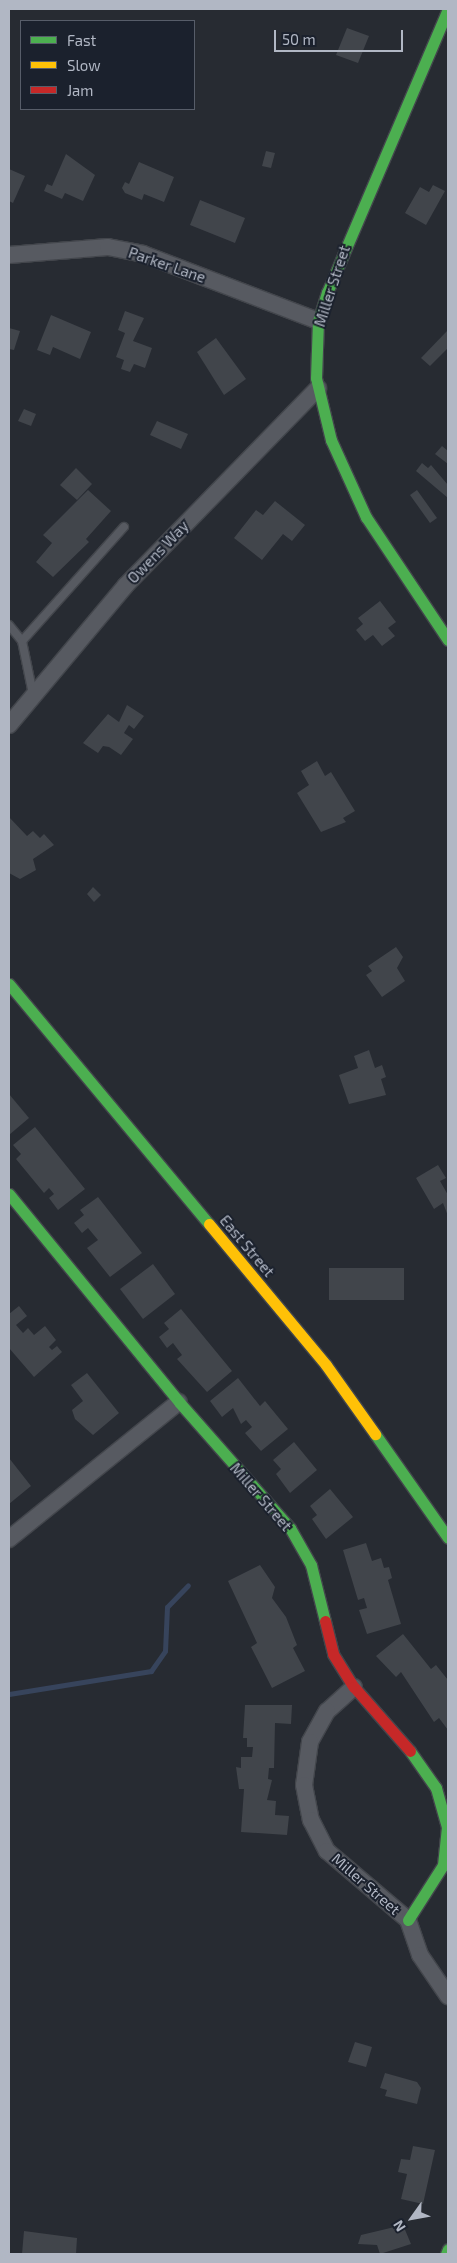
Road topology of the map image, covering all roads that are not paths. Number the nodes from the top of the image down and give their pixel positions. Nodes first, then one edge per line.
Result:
1 (448, 9) edge
2 (9, 256) edge
3 (318, 322) junction
4 (318, 388) junction
5 (124, 527) dead end
6 (9, 625) edge
7 (448, 640) edge
8 (22, 641) junction
9 (34, 698) junction
10 (9, 725) edge
11 (9, 984) edge
12 (9, 1194) edge
13 (179, 1402) junction
14 (448, 1538) edge
15 (9, 1539) edge
16 (354, 1688) junction
17 (408, 1920) junction
18 (448, 1996) edge
19 (448, 2248) edge
20 (446, 2254) edge

1 - 3 street, Miller Street
2 - 3 street, Parker Lane
3 - 4 street, Miller Street
4 - 7 street, Miller Street
4 - 9 street, Owens Way
5 - 8 lane
6 - 8 lane
8 - 9 lane
9 - 10 street, Owens Way
11 - 14 street, East Street
12 - 13 street, Miller Street
13 - 15 street
13 - 16 street, Miller Street
16 - 17 street, Miller Street
16 - 17 street, Miller Street
17 - 18 street, Miller Street
19 - 20 street

